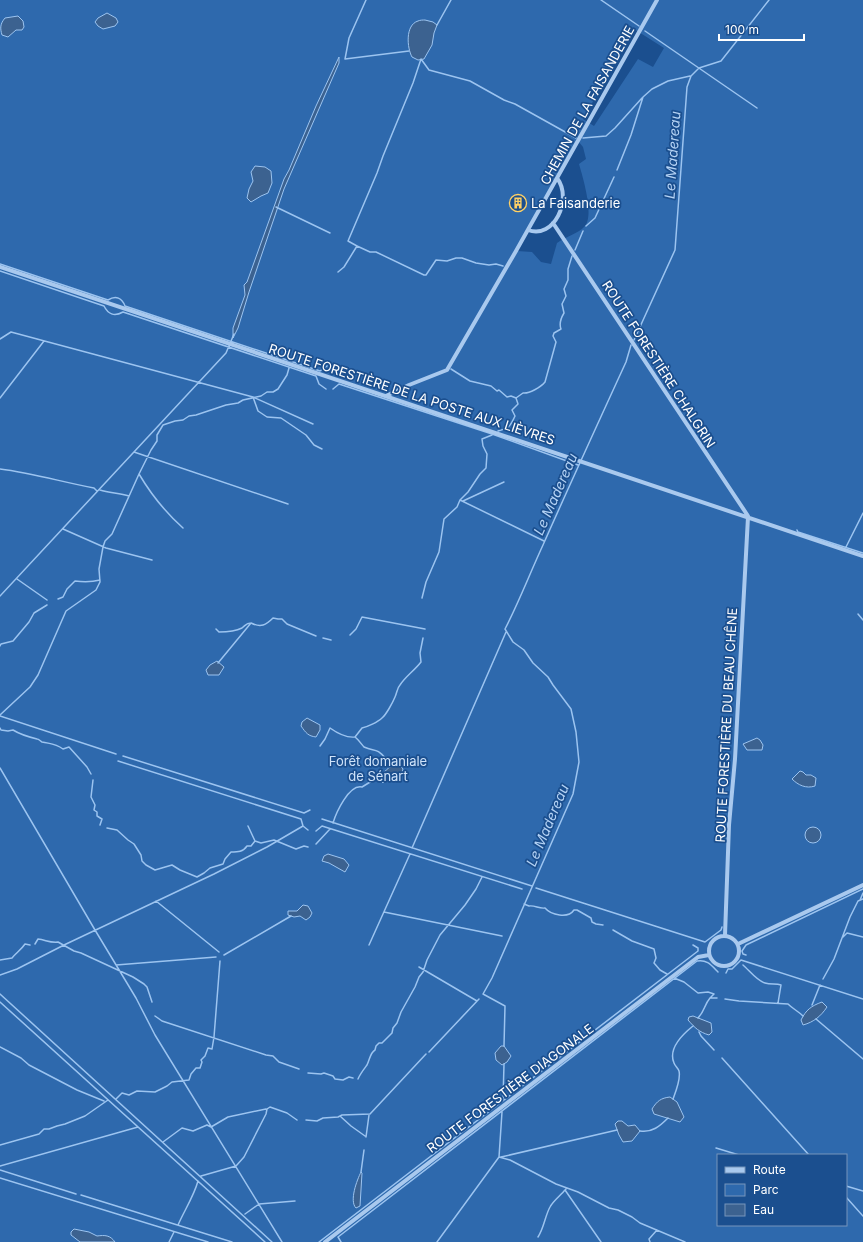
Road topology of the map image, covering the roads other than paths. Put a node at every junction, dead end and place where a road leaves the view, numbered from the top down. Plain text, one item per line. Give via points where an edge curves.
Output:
1 (657, 0) edge
2 (557, 178) junction
3 (553, 223) junction
4 (528, 230) junction
5 (0, 267) edge
6 (386, 396) junction
7 (748, 516) junction
8 (863, 556) edge
9 (863, 885) edge
10 (725, 935) junction
11 (738, 944) junction
12 (709, 955) junction
13 (325, 1242) edge

1 - 2 street, CHEMIN DE LA FAISANDERIE
2 - 3 street via 563,189 563,201 560,214
2 - 4 street, CHEMIN DE LA FAISANDERIE
3 - 4 street via 539,232
3 - 7 street, ROUTE FORESTIÈRE CHALGRIN
4 - 6 street, CHEMIN DE LA FAISANDERIE via 447,370
5 - 6 street, ROUTE FORESTIÈRE DE LA POSTE AUX LIÈVRES
6 - 7 street, ROUTE FORESTIÈRE DE LA POSTE AUX LIÈVRES
7 - 8 street, ROUTE FORESTIÈRE DE LA POSTE AUX LIÈVRES
7 - 10 street, ROUTE FORESTIÈRE DU BEAU CHÊNE via 729,825
9 - 11 street
10 - 11 street
10 - 12 street via 714,939 709,947
11 - 12 street via 738,958 728,966 716,964
12 - 13 street, ROUTE FORESTIÈRE DIAGONALE via 692,961

